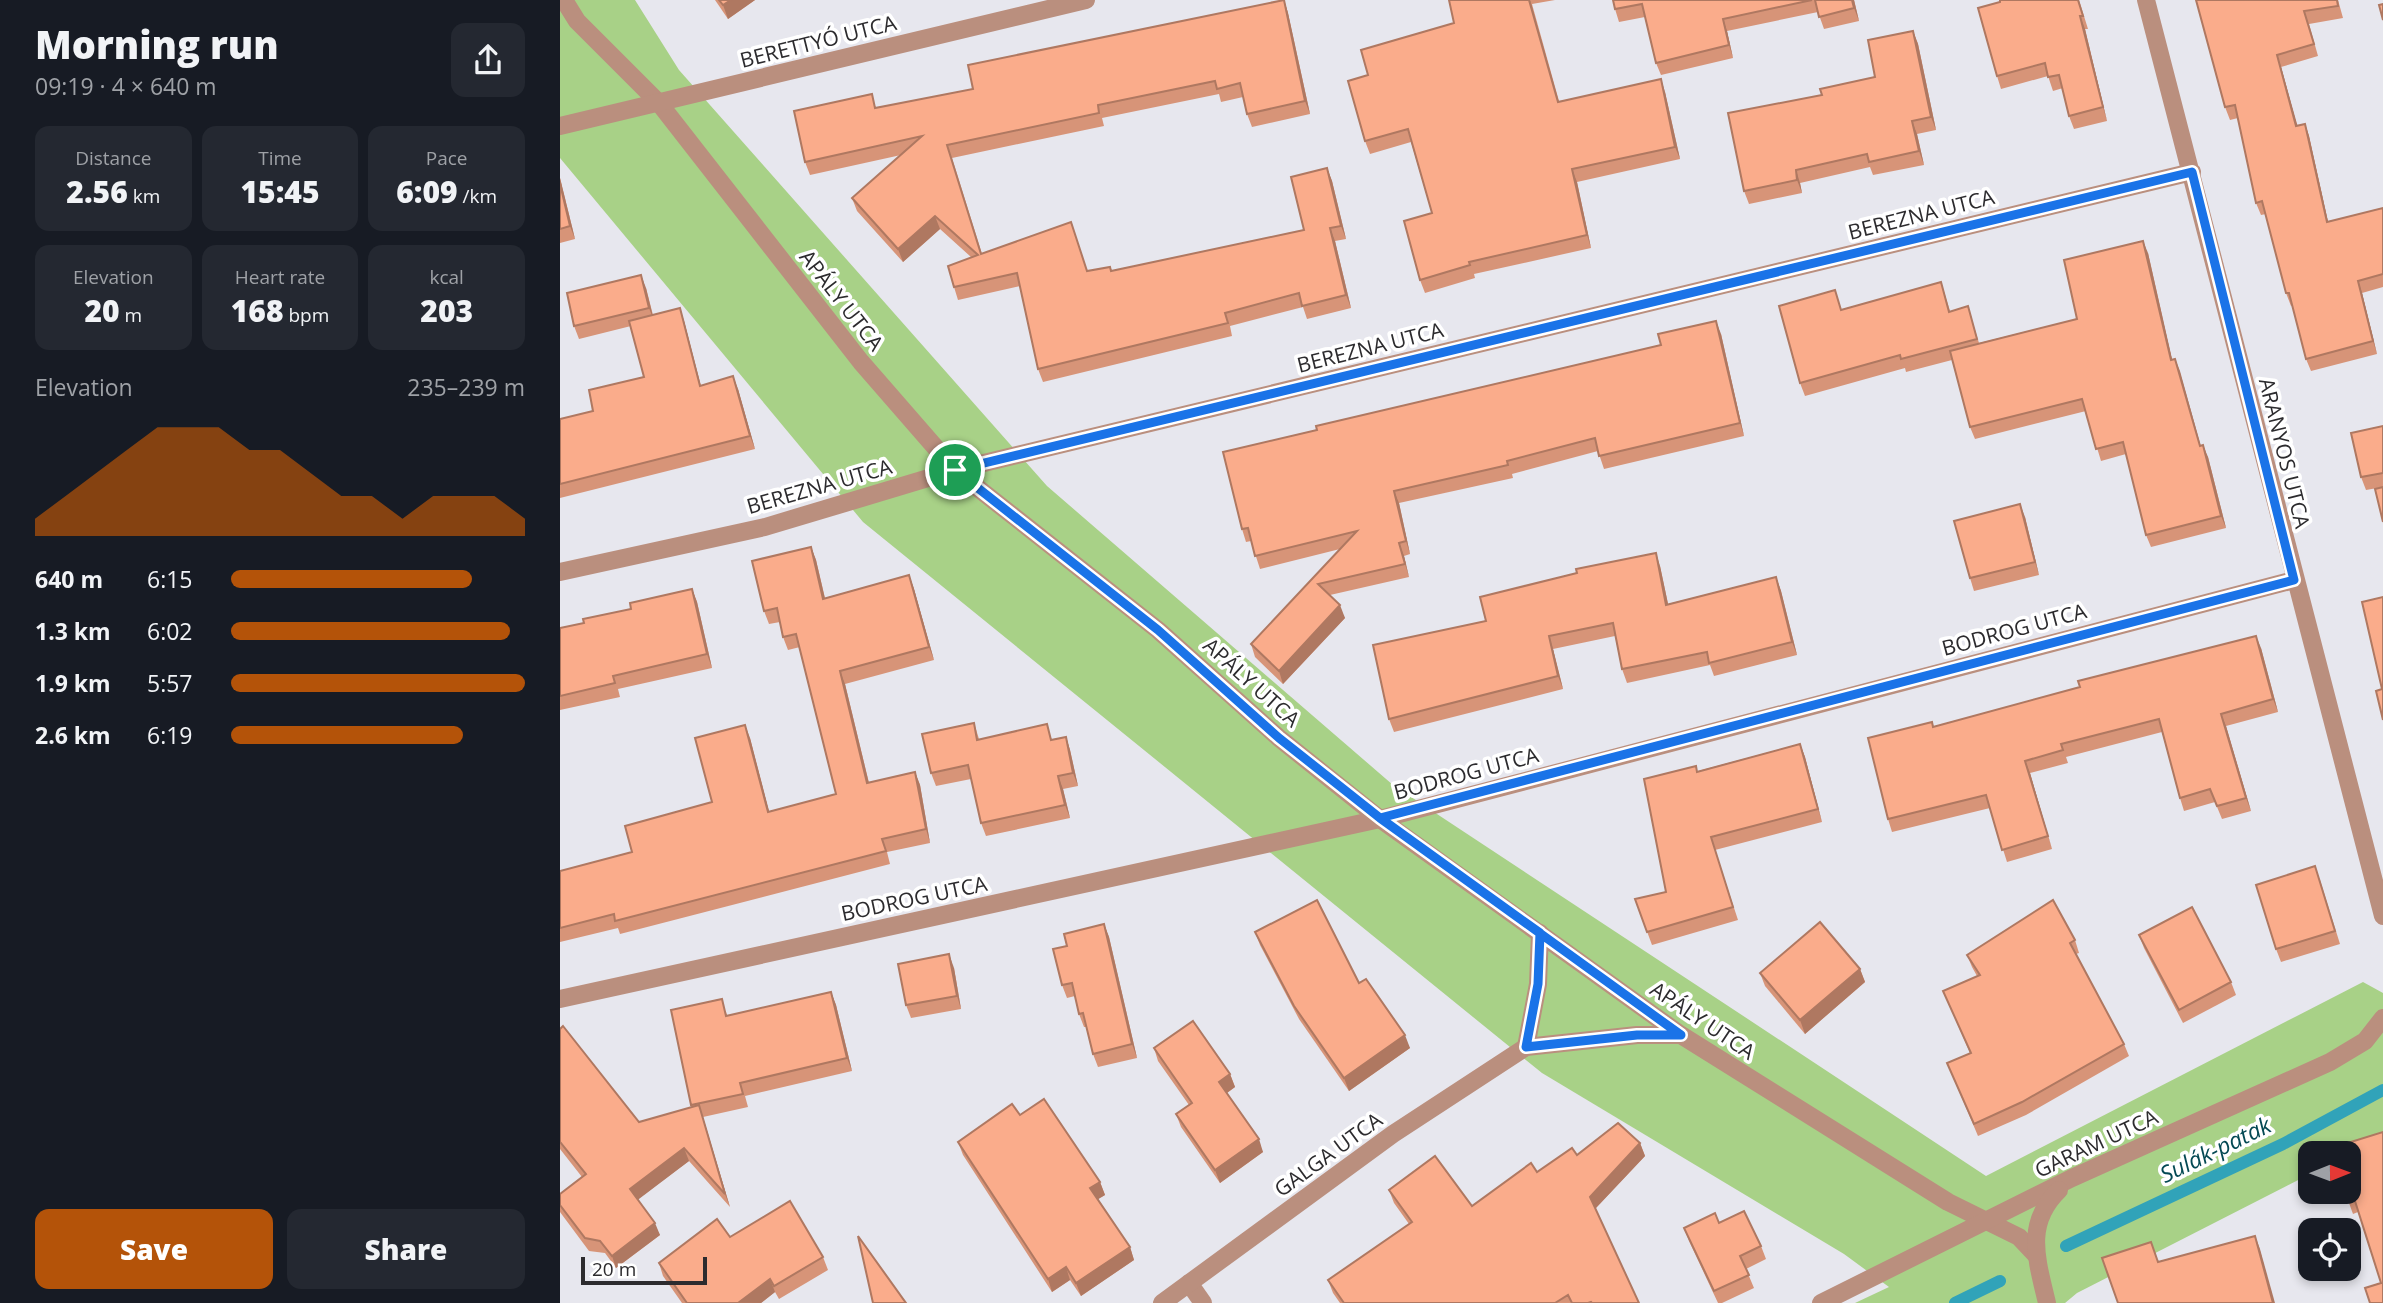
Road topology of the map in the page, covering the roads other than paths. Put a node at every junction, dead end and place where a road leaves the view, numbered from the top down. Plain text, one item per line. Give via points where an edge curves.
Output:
1 (564, 0) edge
2 (1086, 0) edge
3 (2146, 0) edge
4 (659, 103) junction
5 (560, 126) edge
6 (2192, 172) junction
7 (955, 470) junction
8 (560, 572) edge
9 (2294, 580) junction
10 (1380, 818) junction
11 (2383, 916) edge
12 (1540, 933) junction
13 (560, 999) edge
14 (2383, 1018) edge
15 (1681, 1035) junction
16 (1526, 1047) junction
17 (2072, 1178) junction
18 (1990, 1220) junction
19 (2036, 1255) junction
20 (1189, 1283) junction
21 (1162, 1303) edge
22 (1203, 1303) edge
23 (1821, 1303) edge
24 (2047, 1303) edge

1 - 4 street, APÁLY UTCA via 577,21
2 - 4 street, BERETTYÓ UTCA
3 - 6 street, ARANYOS UTCA
4 - 5 street, BERETTYÓ UTCA
4 - 7 street, APÁLY UTCA via 861,362
6 - 7 street, BEREZNA UTCA
6 - 9 street, ARANYOS UTCA
7 - 8 street, BEREZNA UTCA via 765,527
7 - 10 street, APÁLY UTCA via 1158,630 1279,738
9 - 10 street, BODROG UTCA
9 - 11 street, ARANYOS UTCA
10 - 12 street, APÁLY UTCA
10 - 13 street, BODROG UTCA
12 - 15 street, APÁLY UTCA
12 - 16 street via 1538,984
14 - 17 street, GARAM UTCA via 2365,1041 2330,1062
15 - 16 street, GALGA UTCA
15 - 18 street, APÁLY UTCA via 1936,1195
16 - 20 street, GALGA UTCA via 1393,1134
17 - 18 street, GARAM UTCA
17 - 19 street via 2045,1204 2036,1225
18 - 19 street, APÁLY UTCA
18 - 23 street, GARAM UTCA
19 - 24 street
20 - 21 street, GALGA UTCA
20 - 22 street

